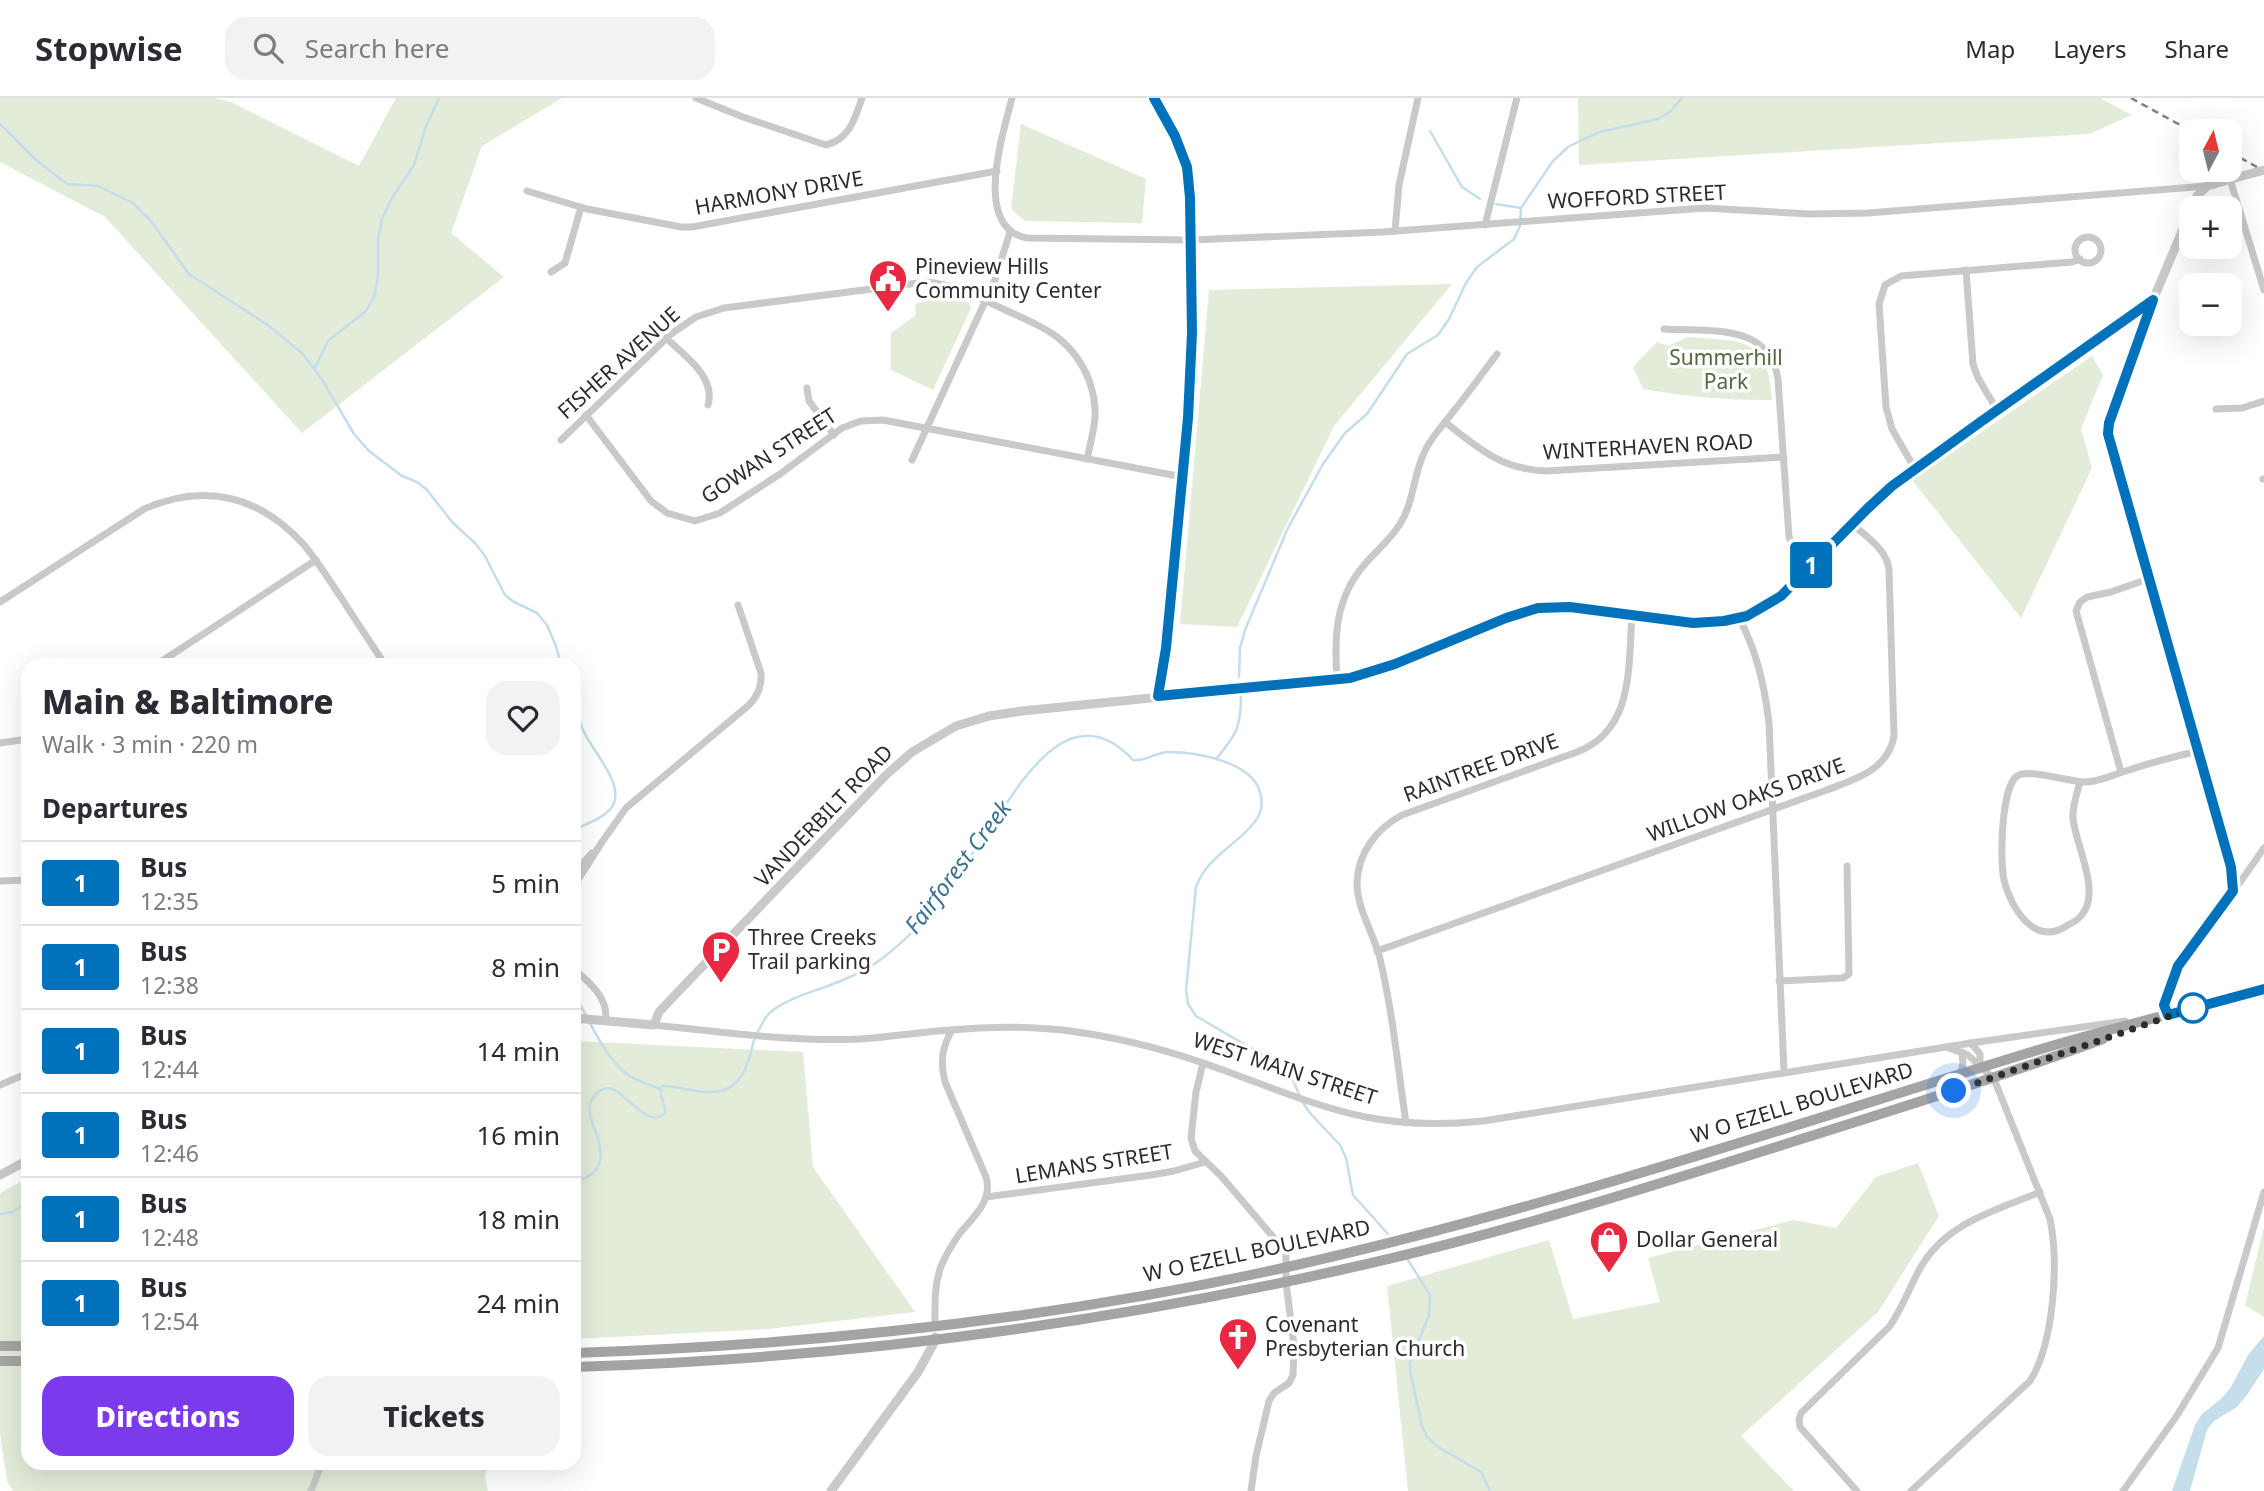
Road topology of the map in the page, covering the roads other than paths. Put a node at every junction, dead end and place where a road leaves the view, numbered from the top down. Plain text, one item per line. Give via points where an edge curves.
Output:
1 (696, 98) edge
2 (862, 98) edge
3 (1012, 98) edge
4 (1154, 98) edge
5 (1418, 98) edge
6 (1517, 98) edge
7 (2264, 170) edge
8 (997, 171) junction
9 (2242, 176) edge
10 (2220, 182) edge
11 (2231, 182) edge
12 (2207, 186) junction
13 (527, 191) dead end
14 (581, 207) junction
15 (1485, 225) junction
16 (1395, 231) junction
17 (1010, 232) junction
18 (1191, 240) junction
19 (2080, 259) dead end
20 (1966, 270) junction
21 (551, 272) dead end
22 (2264, 290) edge
23 (986, 300) junction
24 (2153, 300) junction
25 (1664, 329) dead end
26 (666, 338) junction
27 (1497, 354) dead end
28 (807, 388) dead end
29 (2264, 401) edge
30 (708, 405) dead end
31 (2216, 409) dead end
32 (1997, 410) junction
33 (586, 415) junction
34 (1445, 422) junction
35 (928, 429) junction
36 (834, 435) junction
37 (561, 440) dead end
38 (1783, 457) junction
39 (1087, 459) junction
40 (912, 460) dead end
41 (1915, 469) junction
42 (1182, 477) junction
43 (1852, 524) junction
44 (316, 561) junction
45 (1808, 568) junction
46 (2148, 579) junction
47 (0, 602) edge
48 (738, 605) dead end
49 (1632, 616) junction
50 (1739, 618) junction
51 (167, 658) edge
52 (380, 658) edge
53 (1337, 680) junction
54 (1158, 696) junction
55 (21, 740) edge
56 (0, 743) edge
57 (2198, 751) junction
58 (2121, 772) junction
59 (2080, 782) junction
60 (1773, 809) junction
61 (602, 842) junction
62 (2264, 848) edge
63 (581, 865) edge
64 (1847, 866) dead end
65 (581, 875) edge
66 (21, 880) edge
67 (0, 881) edge
68 (2233, 891) junction
69 (1377, 951) junction
70 (581, 976) edge
71 (1779, 981) junction
72 (2264, 989) edge
73 (2168, 1015) junction
74 (581, 1019) edge
75 (604, 1021) junction
76 (654, 1026) junction
77 (952, 1030) junction
78 (1971, 1043) junction
79 (1945, 1047) junction
80 (1962, 1052) junction
81 (1202, 1063) junction
82 (1980, 1068) junction
83 (1784, 1072) junction
84 (1960, 1074) junction
85 (21, 1076) edge
86 (1994, 1079) junction
87 (0, 1085) edge
88 (1891, 1095) junction
89 (1895, 1110) junction
90 (1406, 1123) junction
91 (1799, 1124) junction
92 (1803, 1139) junction
93 (1205, 1162) junction
94 (21, 1164) edge
95 (1658, 1169) junction
96 (0, 1175) edge
97 (1662, 1183) junction
98 (2040, 1192) junction
99 (2264, 1192) edge
100 (1561, 1197) junction
101 (986, 1198) junction
102 (1565, 1212) junction
103 (1286, 1268) junction
104 (1286, 1282) junction
105 (935, 1325) junction
106 (790, 1340) junction
107 (935, 1342) junction
108 (0, 1346) edge
109 (21, 1346) edge
110 (581, 1353) edge
111 (793, 1355) junction
112 (0, 1361) edge
113 (21, 1361) edge
114 (581, 1367) edge
115 (320, 1470) edge
116 (311, 1491) edge
117 (831, 1491) edge
118 (1251, 1491) edge
119 (1857, 1491) edge
120 (1911, 1491) edge
121 (2123, 1491) edge

1 - 2 street via 827,145 850,130
3 - 8 street
4 - 18 street via 1187,167
5 - 16 street via 1399,186
6 - 15 street
7 - 9 street, WOFFORD STREET, bridge
8 - 14 street, HARMONY DRIVE via 692,227
8 - 17 street via 997,211
10 - 12 street, WOFFORD STREET
11 - 22 street
12 - 15 street, WOFFORD STREET via 1868,213 1705,208
12 - 24 street via 2193,202
13 - 14 street, HARMONY DRIVE
14 - 21 street via 565,263
15 - 16 street, WOFFORD STREET
16 - 18 street, WOFFORD STREET
17 - 18 street, WOFFORD STREET via 1027,238
17 - 23 street
18 - 42 street via 1191,382
19 - 20 street
20 - 32 street via 1973,364
20 - 41 street via 1901,275 1885,285 1879,304 1886,407 1892,429
23 - 26 street, FISHER AVENUE via 953,286 913,282 724,308 696,317
23 - 35 street
23 - 39 street, FISHER AVENUE via 1048,330 1076,355 1095,404
24 - 32 street, VANDERBILT ROAD
24 - 46 street via 2108,430
25 - 38 street via 1733,333 1750,337 1764,348 1777,371
26 - 30 street via 705,378 710,390
26 - 33 street, FISHER AVENUE
27 - 34 street
28 - 36 street via 811,404
29 - 31 street
32 - 41 street, VANDERBILT ROAD
33 - 36 street, GOWAN STREET via 651,501 667,513 695,520 720,513
33 - 37 street, FISHER AVENUE
34 - 38 street, WINTERHAVEN ROAD via 1499,461 1530,470
34 - 53 street via 1425,450 1399,525 1356,574 1345,595 1335,630
35 - 36 street, GOWAN STREET via 871,420 851,424
35 - 39 street, GOWAN STREET
35 - 40 street
38 - 45 street via 1789,537
39 - 42 street, GOWAN STREET
41 - 43 street, VANDERBILT ROAD
42 - 54 street
43 - 45 street, VANDERBILT ROAD
43 - 60 street, WILLOW OAKS DRIVE via 1880,549 1888,564 1895,717 1892,744 1885,759 1864,774
44 - 47 street via 294,535 262,510 227,497 188,496 144,509
44 - 51 street
44 - 52 street
45 - 50 street, VANDERBILT ROAD via 1781,596
46 - 57 street
46 - 58 street via 2087,597 2076,611
48 - 61 street via 761,673 758,694 636,799
49 - 50 street, VANDERBILT ROAD via 1693,623
49 - 53 street, VANDERBILT ROAD via 1570,607 1524,611 1388,667
49 - 69 street, RAINTREE DRIVE via 1622,705 1602,738 1577,752 1402,815 1374,836 1362,858 1357,883
50 - 60 street via 1768,710
53 - 54 street, VANDERBILT ROAD
54 - 76 street, VANDERBILT ROAD via 989,716 956,726 926,743 886,775 708,960 659,1012
55 - 56 street
57 - 58 street
57 - 68 street via 2231,867
58 - 59 street
59 - 59 street via 2020,774 2007,796 2001,840 2005,884 2024,921 2046,932 2060,931 2081,916 2090,897 2073,817
60 - 69 street, WILLOW OAKS DRIVE
60 - 71 street
61 - 63 street
61 - 65 street
62 - 68 street
64 - 71 street via 1849,974
66 - 67 street
68 - 73 street via 2178,966 2164,1005
69 - 90 street, RAINTREE DRIVE
70 - 75 street via 602,1000
71 - 83 street
72 - 73 main road, WEST MAIN STREET
73 - 78 street, WEST MAIN STREET
73 - 82 main road, W O EZELL BOULEVARD
73 - 86 main road, W O EZELL BOULEVARD
74 - 75 street
75 - 76 street
76 - 77 street, WEST MAIN STREET via 820,1039
77 - 81 street, WEST MAIN STREET via 1073,1031 1116,1038
77 - 101 street via 943,1049 942,1071 986,1177
78 - 79 street, WEST MAIN STREET
78 - 82 street via 1980,1054
79 - 80 street, WEST MAIN STREET
79 - 83 street, WEST MAIN STREET
80 - 82 street, WEST MAIN STREET
80 - 84 street
81 - 90 street, WEST MAIN STREET via 1307,1101
81 - 93 street via 1191,1138
82 - 84 main road, W O EZELL BOULEVARD
82 - 86 street, WEST MAIN STREET
83 - 90 street, WEST MAIN STREET via 1482,1121
84 - 88 main road, W O EZELL BOULEVARD
85 - 87 street
86 - 89 main road, W O EZELL BOULEVARD
86 - 98 street
88 - 89 main road
88 - 91 main road, W O EZELL BOULEVARD
89 - 92 main road, W O EZELL BOULEVARD
91 - 92 main road
91 - 95 main road, W O EZELL BOULEVARD
92 - 97 main road, W O EZELL BOULEVARD
93 - 101 street, LEMANS STREET via 1151,1175
93 - 103 street via 1286,1252
94 - 96 street
95 - 97 main road
95 - 100 main road, W O EZELL BOULEVARD
97 - 102 main road, W O EZELL BOULEVARD
98 - 119 street via 1970,1221 1941,1240 1889,1327 1801,1413 1801,1427
98 - 120 street via 2050,1219 2053,1263 2050,1325 2037,1370 2021,1391
99 - 121 street via 2218,1348 2176,1418
100 - 102 main road
100 - 103 main road, W O EZELL BOULEVARD
101 - 105 street via 942,1265
102 - 104 main road, W O EZELL BOULEVARD
103 - 104 street
103 - 105 main road, W O EZELL BOULEVARD via 1054,1310
104 - 107 main road, W O EZELL BOULEVARD via 1157,1308
104 - 118 street via 1293,1375 1269,1401
105 - 106 main road, W O EZELL BOULEVARD
105 - 107 street
106 - 110 main road, W O EZELL BOULEVARD
106 - 111 main road
107 - 111 main road, W O EZELL BOULEVARD
107 - 117 street
108 - 109 main road
111 - 114 main road, W O EZELL BOULEVARD
112 - 113 main road
115 - 116 street

